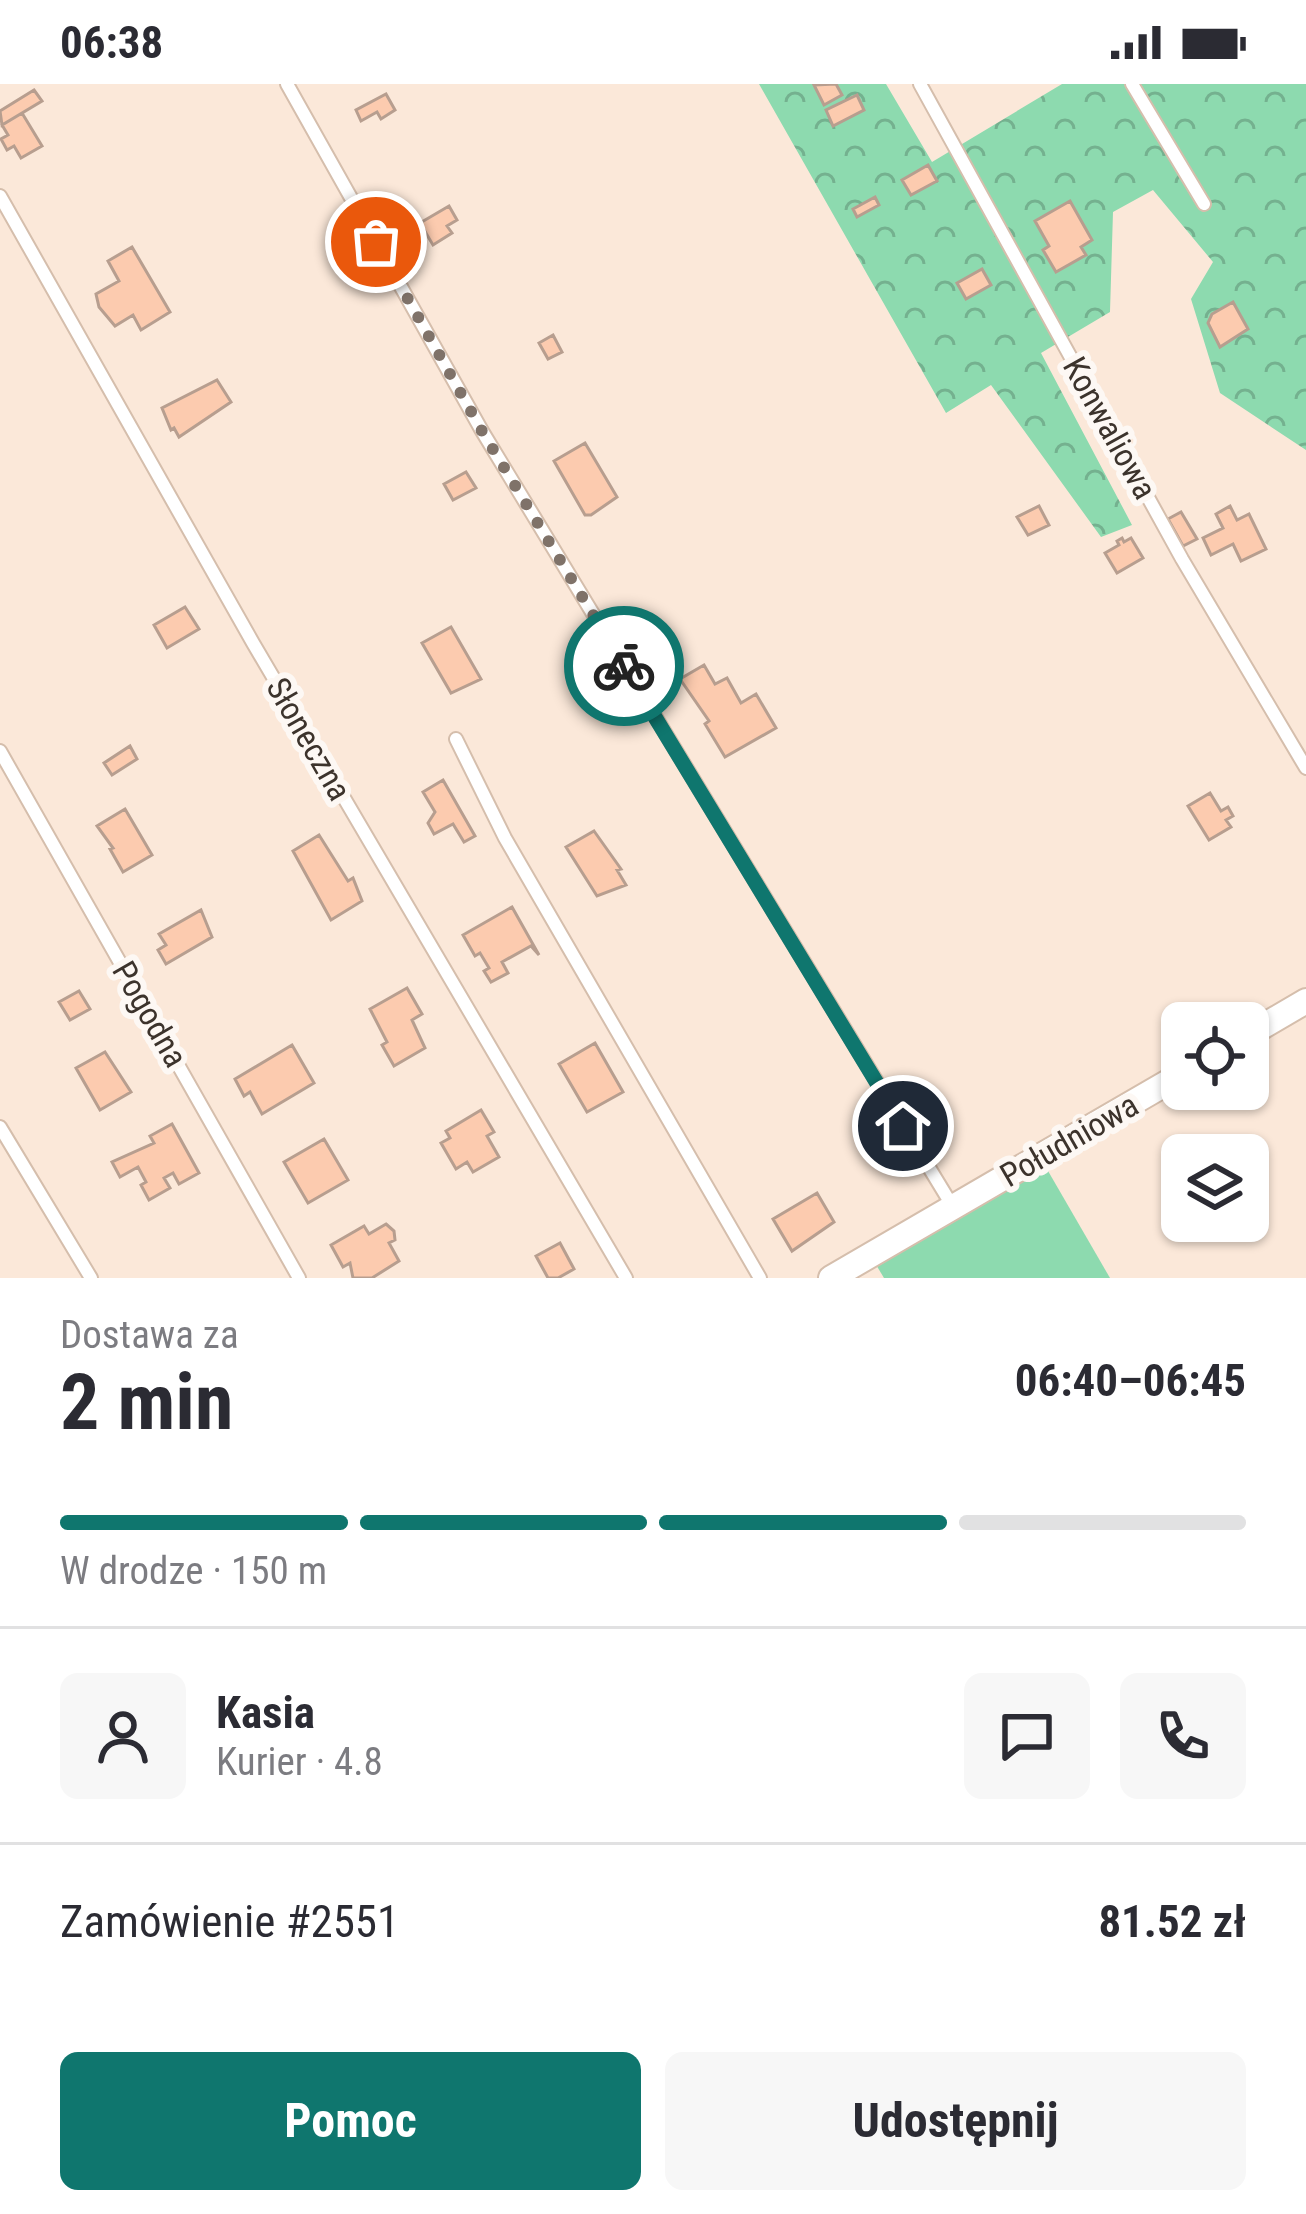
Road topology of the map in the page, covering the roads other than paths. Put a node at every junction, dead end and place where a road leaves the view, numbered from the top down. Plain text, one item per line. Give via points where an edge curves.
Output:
1 (287, 84) edge
2 (920, 84) edge
3 (1132, 84) edge
4 (0, 196) edge
5 (1204, 204) dead end
6 (456, 739) dead end
7 (0, 751) edge
8 (1306, 767) edge
9 (1306, 1001) edge
10 (1269, 1023) edge
11 (1161, 1086) edge
12 (0, 1127) edge
13 (953, 1208) junction
14 (91, 1278) edge
15 (299, 1278) edge
16 (626, 1278) edge
17 (760, 1278) edge
18 (831, 1278) edge

1 - 13 lane via 482,431
2 - 8 lane, Konwaliowa
3 - 5 lane
4 - 16 lane, Słoneczna
6 - 17 lane
7 - 15 lane, Pogodna
9 - 10 street
11 - 13 street, Południowa
12 - 14 lane
13 - 18 street, Południowa

